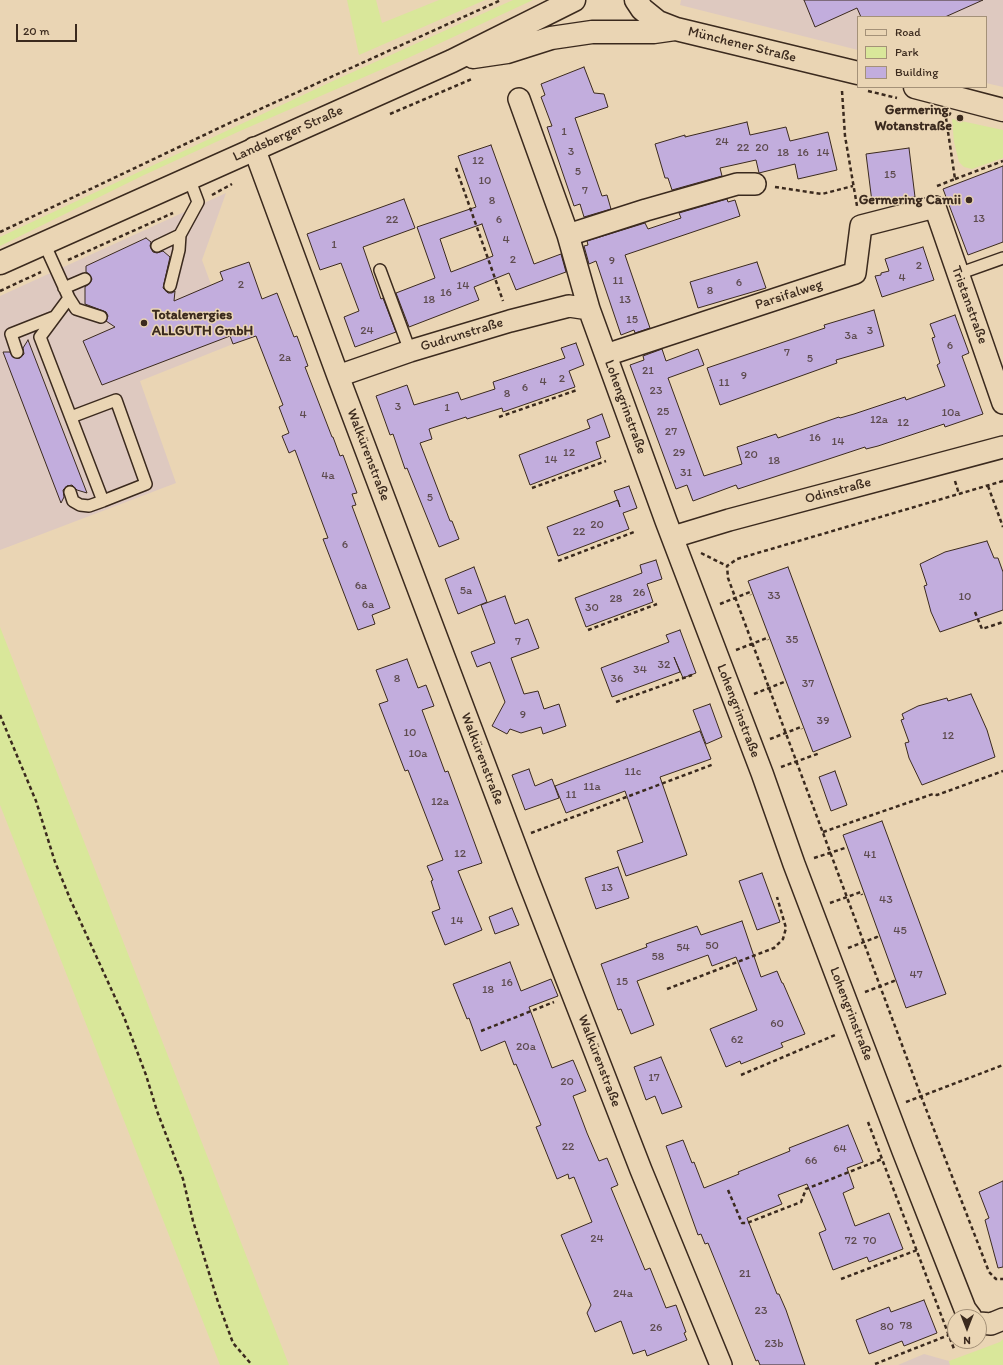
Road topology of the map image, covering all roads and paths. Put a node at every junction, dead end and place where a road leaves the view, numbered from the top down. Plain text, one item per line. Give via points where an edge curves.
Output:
1 (501, 0) edge
2 (574, 0) edge
3 (636, 0) edge
4 (676, 29) junction
5 (452, 61) junction
6 (849, 70) edge
7 (478, 76) dead end
8 (919, 88) edge
9 (947, 95) junction
10 (519, 99) dead end
11 (1003, 110) edge
12 (384, 116) dead end
13 (254, 148) junction
14 (1003, 161) edge
15 (456, 168) dead end
16 (262, 169) junction
17 (189, 178) junction
18 (954, 179) junction
19 (755, 184) joint
20 (198, 202) junction
21 (935, 207) junction
22 (0, 232) edge
23 (180, 235) junction
24 (568, 235) junction
25 (44, 243) junction
26 (157, 246) dead end
27 (1003, 258) edge
28 (0, 263) edge
29 (54, 266) junction
30 (380, 270) dead end
31 (958, 274) junction
32 (85, 279) dead end
33 (170, 286) dead end
34 (0, 291) edge
35 (67, 293) junction
36 (589, 309) junction
37 (101, 317) dead end
38 (54, 318) junction
39 (510, 321) junction
40 (410, 351) junction
41 (17, 352) dead end
42 (606, 355) junction
43 (338, 376) junction
44 (577, 390) dead end
45 (1003, 403) edge
46 (71, 417) junction
47 (499, 417) dead end
48 (1003, 447) edge
49 (606, 461) dead end
50 (1003, 481) edge
51 (988, 486) junction
52 (532, 488) dead end
53 (70, 492) dead end
54 (103, 502) junction
55 (1003, 527) edge
56 (634, 532) dead end
57 (673, 537) junction
58 (697, 548) dead end
59 (558, 561) dead end
60 (727, 566) junction
61 (751, 595) dead end
62 (736, 598) junction
63 (657, 604) dead end
64 (700, 611) junction
65 (975, 612) dead end
66 (1003, 622) edge
67 (588, 630) dead end
68 (768, 640) dead end
69 (752, 643) junction
70 (717, 657) junction
71 (692, 675) dead end
72 (785, 684) dead end
73 (769, 688) junction
74 (735, 701) junction
75 (616, 702) dead end
76 (0, 715) edge
77 (802, 729) dead end
78 (786, 733) junction
79 (752, 746) junction
80 (820, 753) dead end
81 (797, 761) junction
82 (714, 764) dead end
83 (1003, 771) edge
84 (762, 773) junction
85 (823, 832) junction
86 (513, 840) junction
87 (846, 850) dead end
88 (831, 852) junction
89 (794, 864) junction
90 (862, 895) dead end
91 (777, 897) dead end
92 (847, 897) junction
93 (812, 909) junction
94 (878, 939) dead end
95 (864, 942) junction
96 (829, 955) junction
97 (895, 984) dead end
98 (880, 986) junction
99 (667, 989) dead end
100 (572, 994) junction
101 (846, 1000) junction
102 (481, 1031) dead end
103 (835, 1035) dead end
104 (1003, 1065) edge
105 (741, 1075) dead end
106 (921, 1096) junction
107 (888, 1109) junction
108 (903, 1151) junction
109 (728, 1190) dead end
110 (917, 1250) dead end
111 (841, 1279) dead end
112 (1003, 1279) edge
113 (965, 1309) edge
114 (1003, 1319) edge
115 (987, 1324) edge
116 (947, 1336) edge
117 (875, 1364) dead end
118 (252, 1365) edge
119 (721, 1365) edge

1 - 22 path via 236,120
2 - 5 main road, Landsberger Straße
3 - 4 main road, Münchener Straße via 647,14 658,22
4 - 5 main road via 654,32 586,32 551,38 507,52
4 - 6 main road, Münchener Straße
5 - 13 main road, Landsberger Straße
6 - 19 path via 845,136 853,186 822,194
7 - 12 path
8 - 9 main road
9 - 11 main road
9 - 18 path via 945,108
10 - 24 street, Lohengrinstraße
13 - 16 street, Walkürenstraße
13 - 17 main road, Landsberger Straße
14 - 18 path
15 - 39 path
16 - 20 path
16 - 43 street, Walkürenstraße
17 - 20 lane
17 - 25 main road, Landsberger Straße
18 - 21 path via 936,186
19 - 24 street via 737,184
20 - 23 lane
20 - 29 path
21 - 31 street, Tristanstraße
21 - 42 street, Parsifalweg via 861,226 855,273
23 - 26 lane
23 - 33 lane
24 - 36 street, Lohengrinstraße
25 - 28 main road, Landsberger Straße
25 - 29 lane
27 - 31 lane
29 - 34 path
29 - 35 lane
30 - 40 lane
31 - 45 street, Tristanstraße
32 - 35 lane
35 - 37 lane via 76,309
35 - 38 lane
36 - 39 street, Gudrunstraße via 569,306
36 - 42 street, Lohengrinstraße
38 - 41 lane via 11,334
38 - 46 lane via 40,337
39 - 40 street, Gudrunstraße
40 - 43 street, Gudrunstraße
42 - 57 street, Lohengrinstraße
43 - 86 street, Walkürenstraße
44 - 47 path
46 - 54 lane
46 - 54 lane via 116,400 146,484
48 - 57 street, Odinstraße
49 - 52 path
50 - 51 path
51 - 55 path
51 - 60 path via 737,559
53 - 54 lane via 73,501 80,505 89,506
56 - 59 path
57 - 64 street, Lohengrinstraße
58 - 60 path via 701,554
60 - 62 path via 728,578
61 - 62 path via 750,592
62 - 64 path
62 - 69 path
63 - 67 path
64 - 70 street, Lohengrinstraße
65 - 66 path via 982,629
68 - 69 path via 767,638
69 - 70 path
69 - 73 path
70 - 74 street, Lohengrinstraße
71 - 75 path
72 - 73 path via 784,682
73 - 74 path
73 - 78 path
74 - 79 street, Lohengrinstraße
76 - 118 path via 36,801 55,862 124,1017 146,1075 157,1112 184,1179 193,1221 233,1343
77 - 78 path via 801,727
78 - 79 path
78 - 81 path
79 - 84 street, Lohengrinstraße
80 - 81 path
81 - 84 path
81 - 85 path
82 - 86 path
83 - 85 path via 937,796 933,794
84 - 89 street, Lohengrinstraße
85 - 88 path
86 - 100 street, Walkürenstraße
87 - 88 path via 845,848
88 - 89 path
88 - 92 path
89 - 93 street, Lohengrinstraße
90 - 92 path via 860,892
91 - 99 path via 786,928 783,939 774,948
92 - 93 path
92 - 95 path
93 - 96 street, Lohengrinstraße
94 - 95 path via 877,937
95 - 96 path
95 - 98 path
96 - 101 street, Lohengrinstraße
97 - 98 path via 894,981
98 - 101 path
98 - 106 path
100 - 102 path
100 - 119 street, Walkürenstraße
101 - 107 street, Lohengrinstraße
103 - 105 path
104 - 106 path
106 - 107 path
106 - 112 path via 989,1272 996,1279
107 - 108 street, Lohengrinstraße
108 - 109 path via 806,1189 801,1202 747,1223 742,1223
108 - 113 street, Lohengrinstraße
110 - 111 path
114 - 115 street
116 - 117 path

